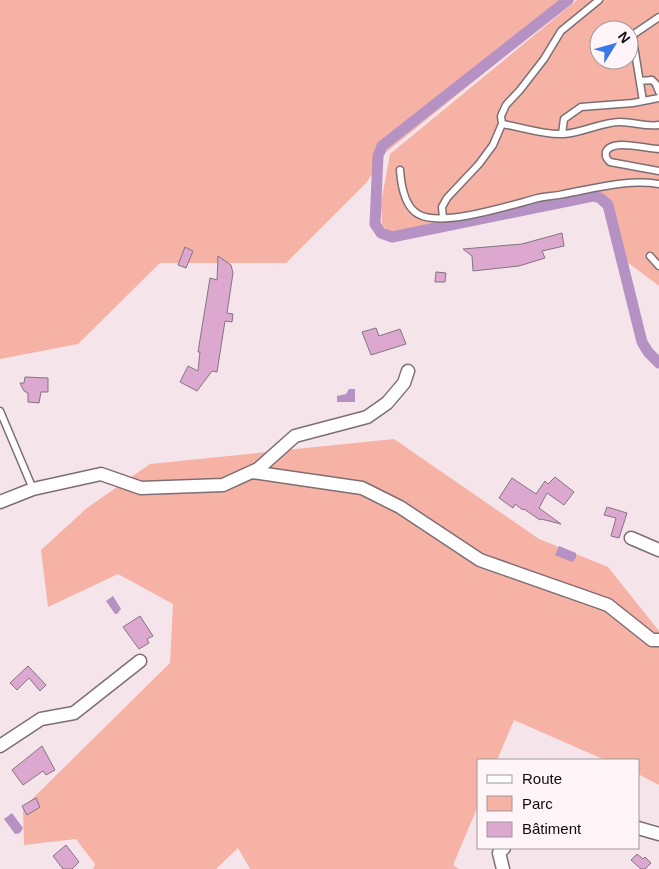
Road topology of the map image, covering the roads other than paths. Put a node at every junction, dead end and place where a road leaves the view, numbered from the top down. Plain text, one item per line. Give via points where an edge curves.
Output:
1 (599, 0) edge
2 (659, 17) edge
3 (640, 81) junction
4 (659, 92) edge
5 (659, 98) edge
6 (643, 101) junction
7 (502, 124) junction
8 (659, 125) edge
9 (562, 134) junction
10 (659, 149) edge
11 (400, 170) dead end
12 (659, 171) edge
13 (659, 184) edge
14 (443, 218) junction
15 (650, 256) dead end
16 (659, 266) edge
17 (408, 371) dead end
18 (0, 411) edge
19 (252, 472) junction
20 (33, 489) junction
21 (0, 502) edge
22 (631, 538) dead end
23 (659, 550) edge
24 (659, 640) edge
25 (140, 661) dead end
26 (0, 746) edge
27 (639, 828) edge
28 (659, 834) edge
29 (503, 849) edge
30 (503, 869) edge

1 - 7 lane via 561,31 544,59 506,105
2 - 3 lane via 634,34
3 - 4 lane via 652,80
3 - 6 lane
5 - 6 lane
6 - 9 lane via 581,107 564,119
7 - 9 lane
7 - 14 lane via 483,159 447,198 442,207
8 - 9 lane via 648,127 620,122
10 - 12 lane via 617,144 605,154 610,162
11 - 14 lane via 402,188 417,214
13 - 14 lane via 610,184
15 - 16 lane
17 - 19 street via 404,383 387,404 367,417 295,436
18 - 20 lane
19 - 20 street via 223,485 141,488 101,474
19 - 24 street via 362,488 400,507 480,560 608,605 652,640
20 - 21 street
22 - 23 street
25 - 26 street via 74,713 41,719
27 - 28 street
29 - 30 street via 499,853

